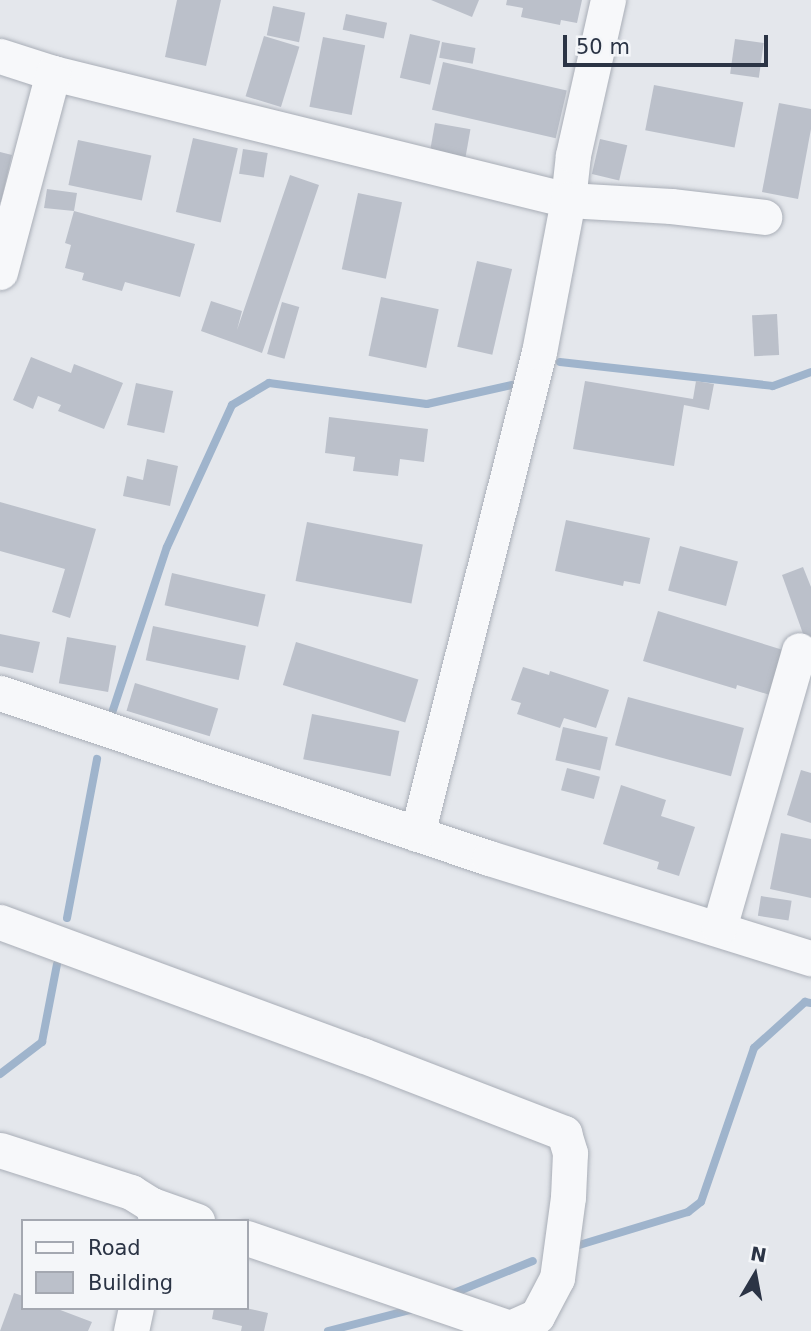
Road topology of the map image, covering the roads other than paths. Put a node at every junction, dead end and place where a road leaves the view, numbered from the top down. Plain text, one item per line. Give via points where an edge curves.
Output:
1 (608, 0) edge
2 (0, 56) edge
3 (53, 73) junction
4 (568, 200) junction
5 (764, 217) dead end
6 (0, 272) edge
7 (799, 650) dead end
8 (0, 693) edge
9 (417, 834) junction
10 (0, 922) edge
11 (719, 928) junction
12 (811, 958) edge
13 (0, 1150) edge
14 (155, 1213) edge
15 (186, 1219) edge
16 (248, 1238) edge
17 (136, 1310) edge
18 (131, 1331) edge

1 - 4 street via 573,155
2 - 3 street
3 - 4 street
3 - 6 street
4 - 5 street
4 - 9 street via 539,352
7 - 11 street
8 - 9 street
9 - 11 street
10 - 16 street via 564,1133 570,1153 557,1278 537,1317 510,1328
11 - 12 street
13 - 14 street via 131,1192
14 - 15 street
17 - 18 street

